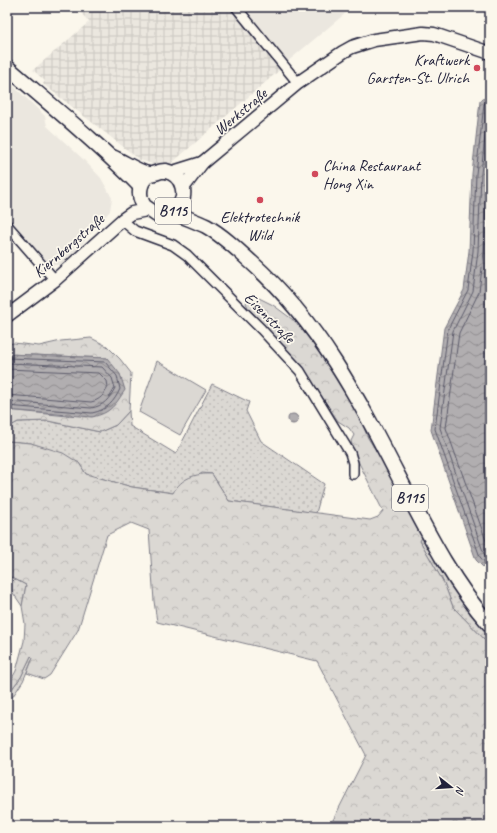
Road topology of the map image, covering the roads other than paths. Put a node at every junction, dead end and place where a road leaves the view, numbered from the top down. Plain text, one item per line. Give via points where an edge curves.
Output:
1 (236, 7) edge
2 (490, 53) edge
3 (7, 67) edge
4 (298, 83) junction
5 (112, 157) junction
6 (202, 163) junction
7 (170, 172) junction
8 (150, 174) junction
9 (140, 192) junction
10 (183, 194) junction
11 (147, 210) junction
12 (173, 212) junction
13 (127, 216) junction
14 (7, 224) edge
15 (207, 227) junction
16 (55, 280) junction
17 (7, 316) edge
18 (353, 474) dead end
19 (490, 625) edge

1 - 4 street
2 - 4 street, Werkstraße via 427,33 374,40 343,52
3 - 5 main road, B115
4 - 6 street, Werkstraße
5 - 8 main road, B115
5 - 9 main road, B115
6 - 7 street, Werkstraße
6 - 10 street, Werkstraße
7 - 8 main road via 159,171
7 - 10 main road, B115 via 178,179
8 - 9 main road, B115
9 - 11 main road, B115
9 - 13 street, Kiernbergstraße
10 - 12 main road, B115
10 - 15 main road, B115
11 - 12 main road, B115 via 157,214
11 - 13 street
12 - 15 main road, B115
13 - 16 street, Kiernbergstraße
13 - 18 street, Eisenstraße via 135,231 173,244 187,255 286,355 310,384 345,444 352,459
14 - 16 street
15 - 19 main road, B115 via 262,272 317,334 352,388 439,555
16 - 17 street, Kiernbergstraße

